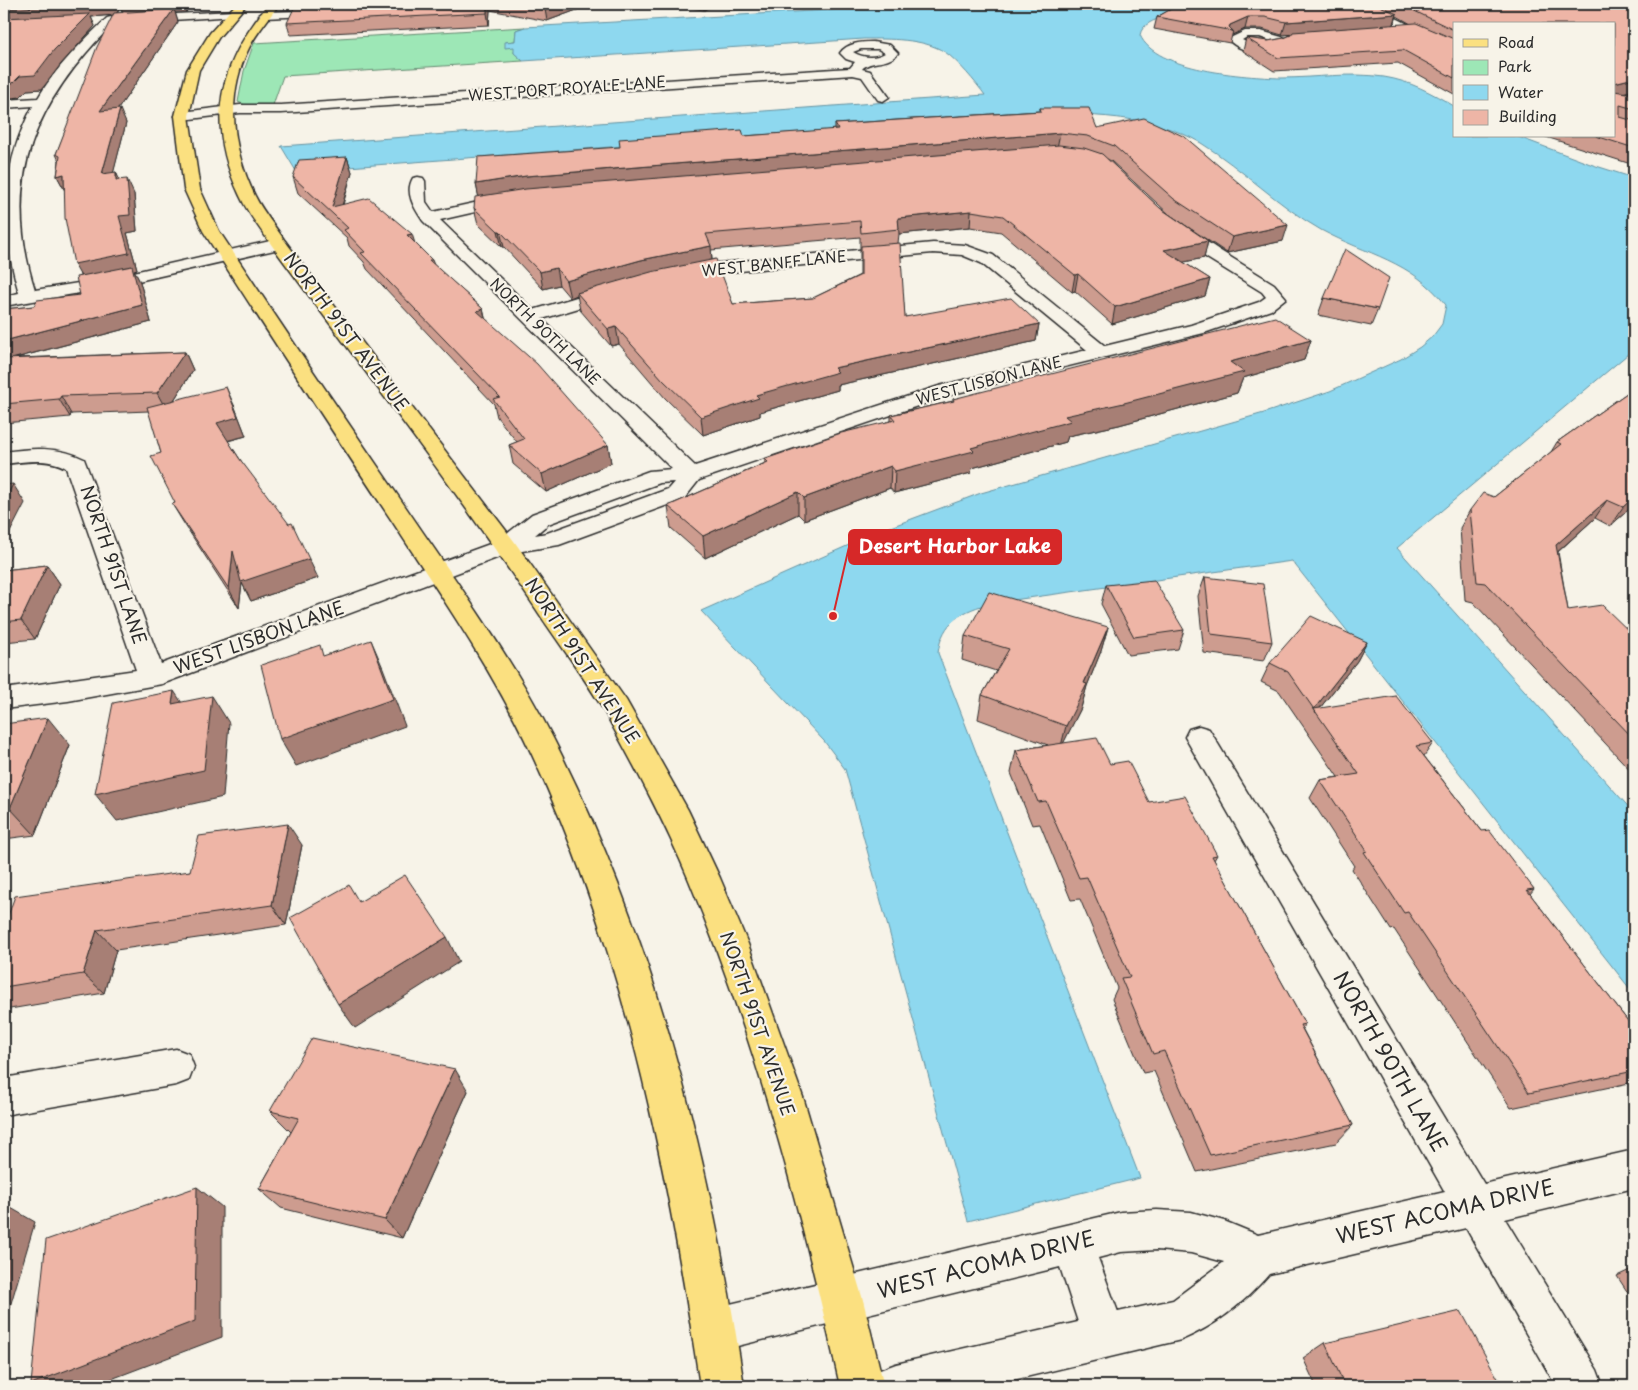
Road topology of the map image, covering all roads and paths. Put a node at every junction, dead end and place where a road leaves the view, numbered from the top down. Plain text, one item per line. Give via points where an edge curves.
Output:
1 (242, 4) edge
2 (274, 4) edge
3 (1360, 4) edge
4 (343, 12) edge
5 (232, 14) junction
6 (264, 14) junction
7 (121, 20) junction
8 (91, 21) edge
9 (1414, 31) junction
10 (1395, 32) edge
11 (1453, 50) edge
12 (864, 60) dead end
13 (853, 70) junction
14 (883, 97) dead end
15 (41, 102) junction
16 (4, 104) edge
17 (226, 116) junction
18 (182, 122) junction
19 (418, 180) dead end
20 (8, 189) edge
21 (529, 198) edge
22 (429, 218) junction
23 (1163, 219) edge
24 (279, 244) junction
25 (227, 256) junction
26 (667, 278) edge
27 (632, 287) edge
28 (29, 297) junction
29 (4, 301) edge
30 (529, 317) junction
31 (1101, 352) junction
32 (4, 458) edge
33 (691, 475) junction
34 (506, 546) junction
35 (437, 572) junction
36 (152, 677) junction
37 (4, 698) edge
38 (1199, 737) dead end
39 (176, 1067) dead end
40 (4, 1096) edge
41 (1634, 1169) edge
42 (1474, 1205) junction
43 (1073, 1244) junction
44 (1257, 1256) junction
45 (842, 1300) junction
46 (713, 1330) junction
47 (1105, 1338) junction
48 (722, 1386) edge
49 (862, 1386) edge
50 (896, 1386) edge
51 (1580, 1386) edge

1 - 5 main road
2 - 6 main road, NORTH 91ST AVENUE
3 - 9 street
4 - 6 street
5 - 7 street
5 - 18 main road via 214,35 193,70
6 - 17 main road, NORTH 91ST AVENUE via 236,60 227,90
7 - 8 street
7 - 15 street via 83,45
9 - 10 street
9 - 11 street
12 - 13 street
13 - 14 street via 866,74
13 - 17 street, WEST PORT ROYALE LANE via 281,109 250,119
15 - 16 street
15 - 20 street via 20,148
17 - 18 street, WEST PORT ROYALE LANE
17 - 24 main road, NORTH 91ST AVENUE via 230,152 242,183
18 - 25 main road via 192,189 211,231
19 - 22 street, NORTH 90TH LANE via 418,202
20 - 28 street via 14,242
21 - 22 street
22 - 30 street, NORTH 90TH LANE
23 - 31 street, WEST LISBON LANE via 1268,288 1276,298 1265,306 1197,329
24 - 25 street
24 - 34 main road, NORTH 91ST AVENUE
25 - 28 street
25 - 35 main road
26 - 31 street, WEST BANFF LANE via 720,268 783,270 933,248 964,250 987,259
27 - 30 street
28 - 29 street
30 - 33 street, NORTH 90TH LANE
31 - 33 street, WEST LISBON LANE via 946,390
32 - 36 street, NORTH 91ST LANE via 53,455 76,464
33 - 34 street, WEST LISBON LANE via 676,494 667,498 551,540
34 - 35 street, WEST LISBON LANE
34 - 45 main road, NORTH 91ST AVENUE via 616,707 677,819 704,878 731,944 785,1100
35 - 36 street, WEST LISBON LANE
35 - 46 main road via 538,738 588,846 611,908 656,1057
36 - 37 street, WEST LISBON LANE
38 - 42 street, NORTH 90TH LANE
39 - 40 street
41 - 42 street, WEST ACOMA DRIVE
42 - 44 street, WEST ACOMA DRIVE
42 - 51 street, NORTH 90TH LANE
43 - 44 street, WEST ACOMA DRIVE via 1121,1232 1177,1230 1233,1243
43 - 45 street, WEST ACOMA DRIVE
43 - 47 street
44 - 47 street via 1237,1279 1181,1319
45 - 46 street, WEST ACOMA DRIVE
45 - 49 main road, NORTH 91ST AVENUE
46 - 48 main road
47 - 50 street

